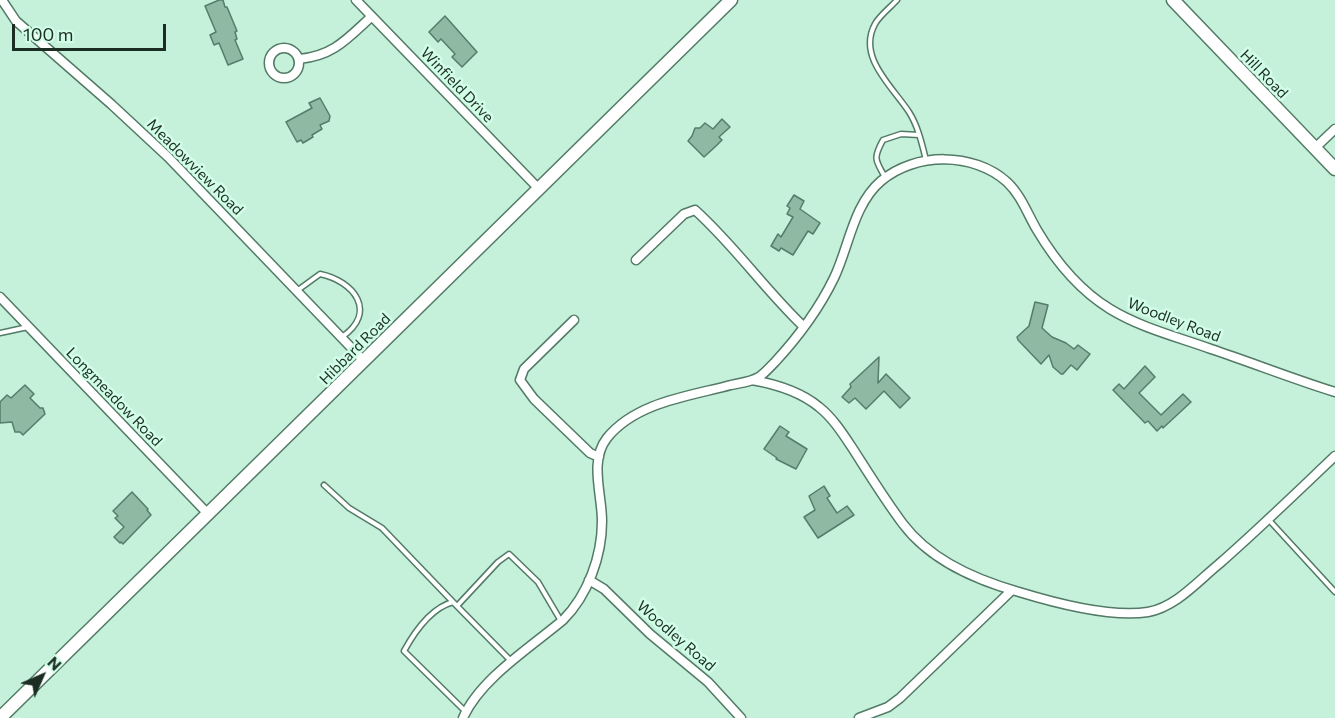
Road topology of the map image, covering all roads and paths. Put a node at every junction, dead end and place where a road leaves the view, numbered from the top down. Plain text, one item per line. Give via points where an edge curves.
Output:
1 (2, 0) edge
2 (356, 0) edge
3 (731, 0) edge
4 (897, 0) edge
5 (1173, 0) edge
6 (371, 17) junction
7 (299, 59) dead end
8 (1335, 129) edge
9 (919, 135) junction
10 (1315, 148) junction
11 (926, 161) junction
12 (1335, 169) edge
13 (885, 178) junction
14 (539, 189) junction
15 (636, 260) dead end
16 (297, 291) junction
17 (0, 297) edge
18 (574, 320) dead end
19 (28, 327) junction
20 (804, 327) junction
21 (0, 333) edge
22 (342, 338) junction
23 (364, 361) junction
24 (752, 380) junction
25 (1335, 392) edge
26 (1335, 456) edge
27 (599, 457) junction
28 (324, 485) dead end
29 (208, 514) junction
30 (1268, 519) junction
31 (589, 580) junction
32 (1012, 590) junction
33 (1335, 592) edge
34 (453, 602) junction
35 (458, 606) junction
36 (561, 622) junction
37 (512, 662) junction
38 (464, 715) edge
39 (0, 718) edge
40 (741, 718) edge
41 (859, 718) edge

1 - 16 street, Meadowview Road via 16,21 134,125
2 - 6 street, Winfield Drive
3 - 14 street, Hibbard Road
4 - 9 lane via 876,23 870,54 911,115
5 - 10 street, Hill Road
6 - 7 street via 329,53
6 - 14 street, Winfield Drive
8 - 10 street
9 - 11 lane
9 - 13 lane via 900,134 883,140 875,154
10 - 12 street, Hill Road
11 - 13 street, Woodley Road
11 - 25 street, Woodley Road via 961,161 990,170 1007,182 1071,278 1113,311
13 - 20 street, Woodley Road via 865,200 835,276
14 - 23 street, Hibbard Road
15 - 20 street via 684,214 695,210
16 - 22 street, Meadowview Road
16 - 22 lane via 320,273 349,286 358,302 360,318
17 - 19 street, Longmeadow Road
18 - 27 street via 525,369 520,380 534,399 590,453
19 - 21 lane
19 - 29 street, Longmeadow Road
20 - 24 street, Woodley Road via 775,362
22 - 23 street, Meadowview Road
23 - 29 street, Hibbard Road
24 - 27 street, Woodley Road via 653,406 615,430
24 - 32 street, Woodley Road via 789,390 818,406 835,424 911,534 962,571
26 - 30 street, Woodley Road
27 - 31 street, Woodley Road via 602,523
28 - 34 lane via 349,508 382,528
29 - 39 street, Hibbard Road
30 - 32 street, Woodley Road via 1184,594 1150,611 1066,605
30 - 33 lane
31 - 36 street, Woodley Road via 573,610
31 - 40 street, Woodley Road via 712,686
32 - 41 street via 900,698
34 - 35 lane
34 - 38 lane via 415,630 404,651
35 - 36 lane via 509,554 537,582
35 - 37 lane
36 - 37 street, Woodley Road
37 - 38 street, Woodley Road via 486,684

